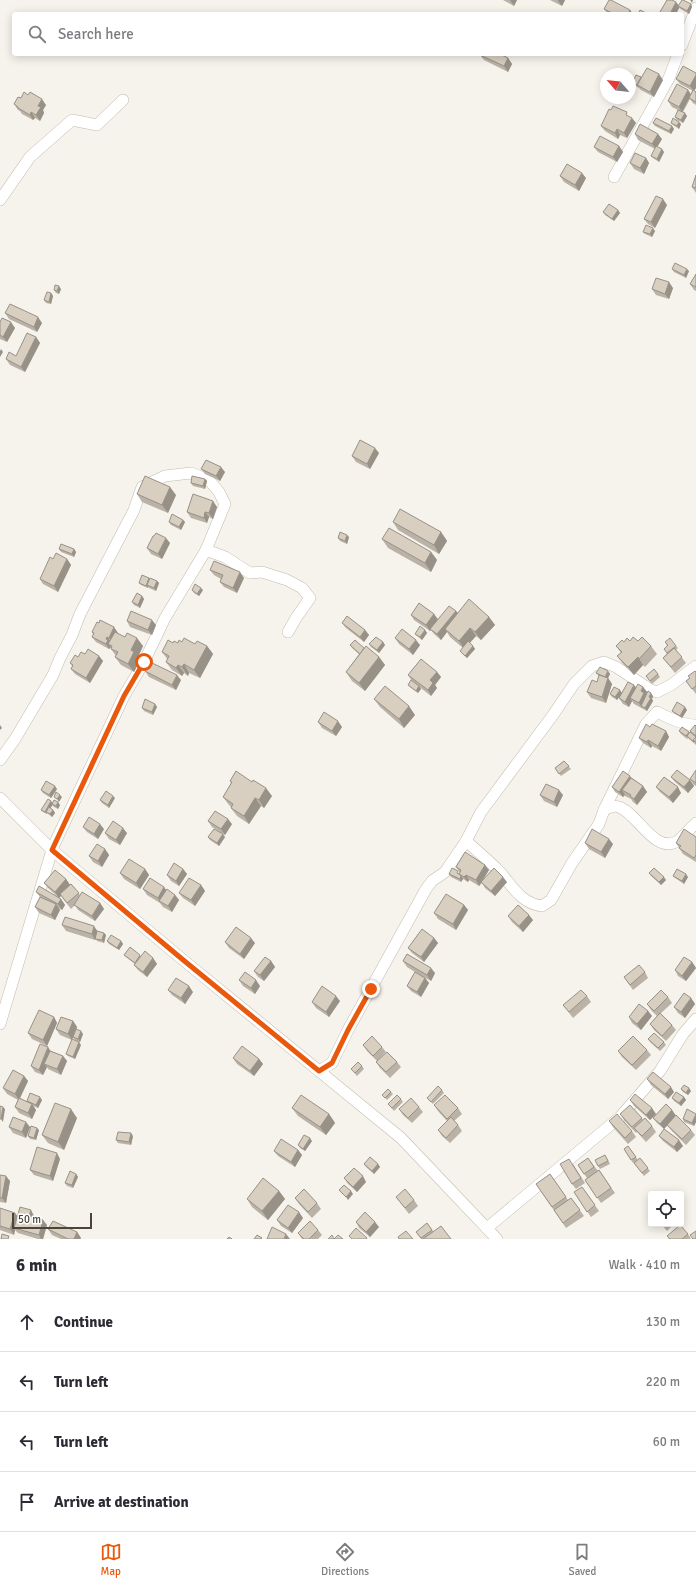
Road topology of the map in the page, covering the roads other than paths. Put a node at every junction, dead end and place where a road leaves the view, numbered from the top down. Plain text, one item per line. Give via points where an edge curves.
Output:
1 (696, 8) edge
2 (684, 40) edge
3 (677, 56) edge
4 (123, 100) dead end
5 (614, 177) dead end
6 (0, 200) edge
7 (206, 550) junction
8 (288, 632) dead end
9 (696, 666) edge
10 (696, 725) edge
11 (0, 760) edge
12 (0, 798) edge
13 (604, 810) junction
14 (696, 823) edge
15 (466, 841) junction
16 (52, 850) junction
17 (696, 1019) edge
18 (0, 1024) edge
19 (319, 1071) junction
20 (487, 1228) junction
21 (497, 1239) edge

1 - 2 street
3 - 5 street via 669,78
4 - 6 street via 97,125 72,120 30,157
7 - 8 street via 225,557 250,573 262,572 302,588 310,598
7 - 11 street via 225,504 209,480 191,473 165,476 142,487 134,510 80,614 53,675
7 - 16 street via 165,618 124,696
9 - 15 street via 657,692 604,662 592,666 574,684 481,812
10 - 13 street via 657,712 646,724
12 - 16 street
13 - 14 street via 611,806 619,806 658,842 669,845 677,842
13 - 15 street via 599,824 572,863 551,900 542,906 534,905 521,897 498,870
15 - 19 street via 445,872 426,889 332,1063
16 - 18 street
16 - 19 street
17 - 20 street via 683,1034 660,1071 620,1117
19 - 20 street via 401,1138
20 - 21 street

